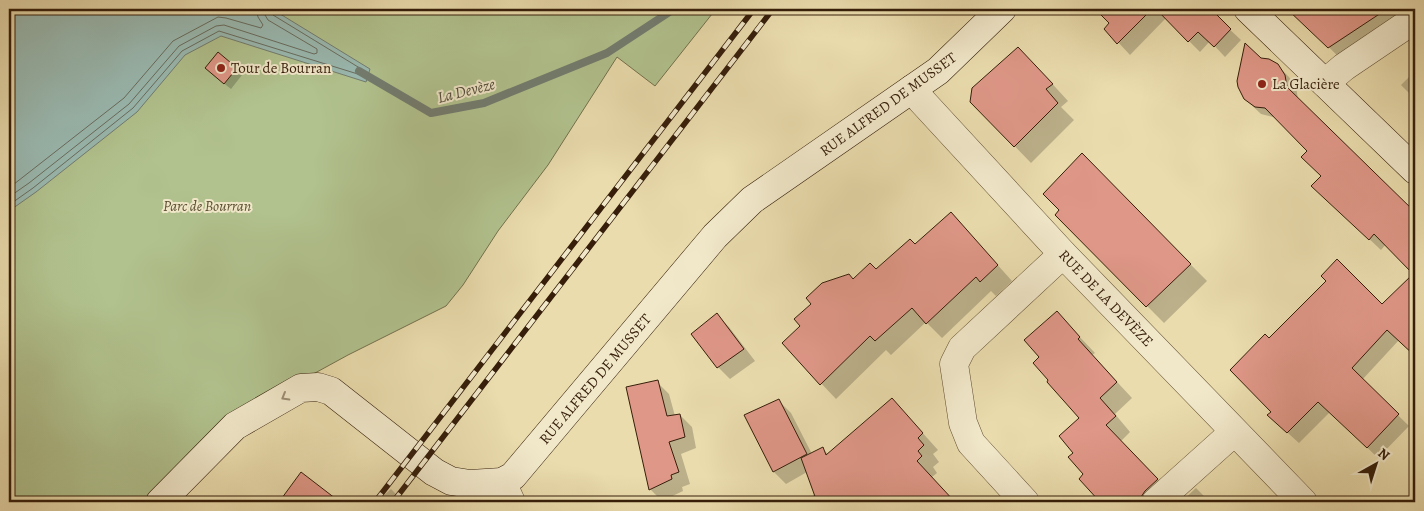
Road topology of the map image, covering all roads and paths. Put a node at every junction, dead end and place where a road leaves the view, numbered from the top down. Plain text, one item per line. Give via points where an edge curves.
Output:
1 (1002, 9) edge
2 (1248, 9) edge
3 (1415, 19) edge
4 (1325, 83) junction
5 (912, 89) junction
6 (1415, 170) edge
7 (1063, 254) junction
8 (1234, 432) junction
9 (506, 492) edge
10 (160, 502) edge
11 (1025, 502) edge
12 (1156, 502) edge
13 (1303, 502) edge

1 - 5 street, RUE ALFRED DE MUSSET via 938,71
2 - 4 street
3 - 4 street
4 - 6 street
5 - 7 street, RUE DE LA DEVÈZE
5 - 9 street, RUE ALFRED DE MUSSET via 752,200 715,236 513,476
7 - 8 street, RUE DE LA DEVÈZE
7 - 11 street via 962,348 954,364 963,423 971,443
8 - 12 street
8 - 13 street, RUE DE LA DEVÈZE
9 -> 10 street, RUE ALFRED DE MUSSET via 451,481 434,472 331,391 318,387 301,388 235,426

